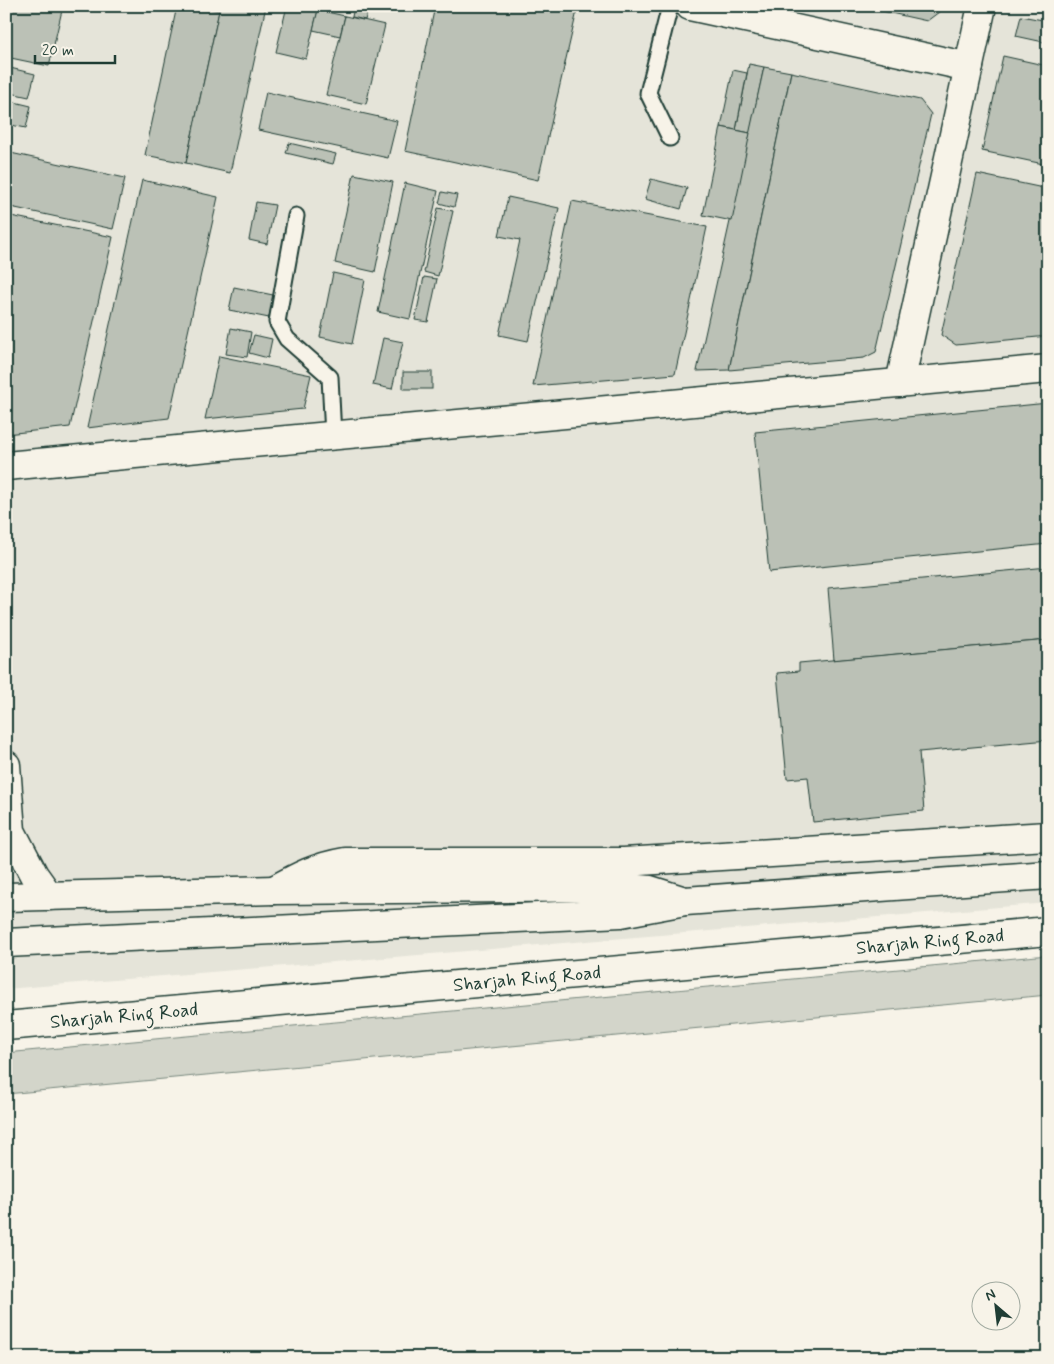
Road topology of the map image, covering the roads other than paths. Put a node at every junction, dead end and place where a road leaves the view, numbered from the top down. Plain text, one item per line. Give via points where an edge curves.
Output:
1 (670, 6) edge
2 (690, 6) edge
3 (982, 6) edge
4 (969, 67) junction
5 (670, 138) dead end
6 (296, 216) dead end
7 (1048, 369) edge
8 (900, 383) junction
9 (334, 436) junction
10 (6, 466) edge
11 (6, 765) edge
12 (9, 836) edge
13 (1048, 836) edge
14 (1048, 875) edge
15 (274, 890) junction
16 (49, 896) junction
17 (6, 897) edge
18 (685, 902) junction
19 (1048, 931) edge
20 (6, 943) edge
21 (6, 1026) edge

1 - 5 lane via 648,93
2 - 4 street
3 - 4 street
4 - 8 street
6 - 9 lane via 277,322 287,339 330,377
7 - 8 street
8 - 9 street
9 - 10 street
11 - 12 street
12 - 16 street
13 - 15 street via 634,862 345,862 315,869
14 - 18 street
15 - 16 street
15 - 18 street via 616,887 650,890
16 - 17 street
18 - 20 street via 621,913
19 - 21 street, Sharjah Ring Road

